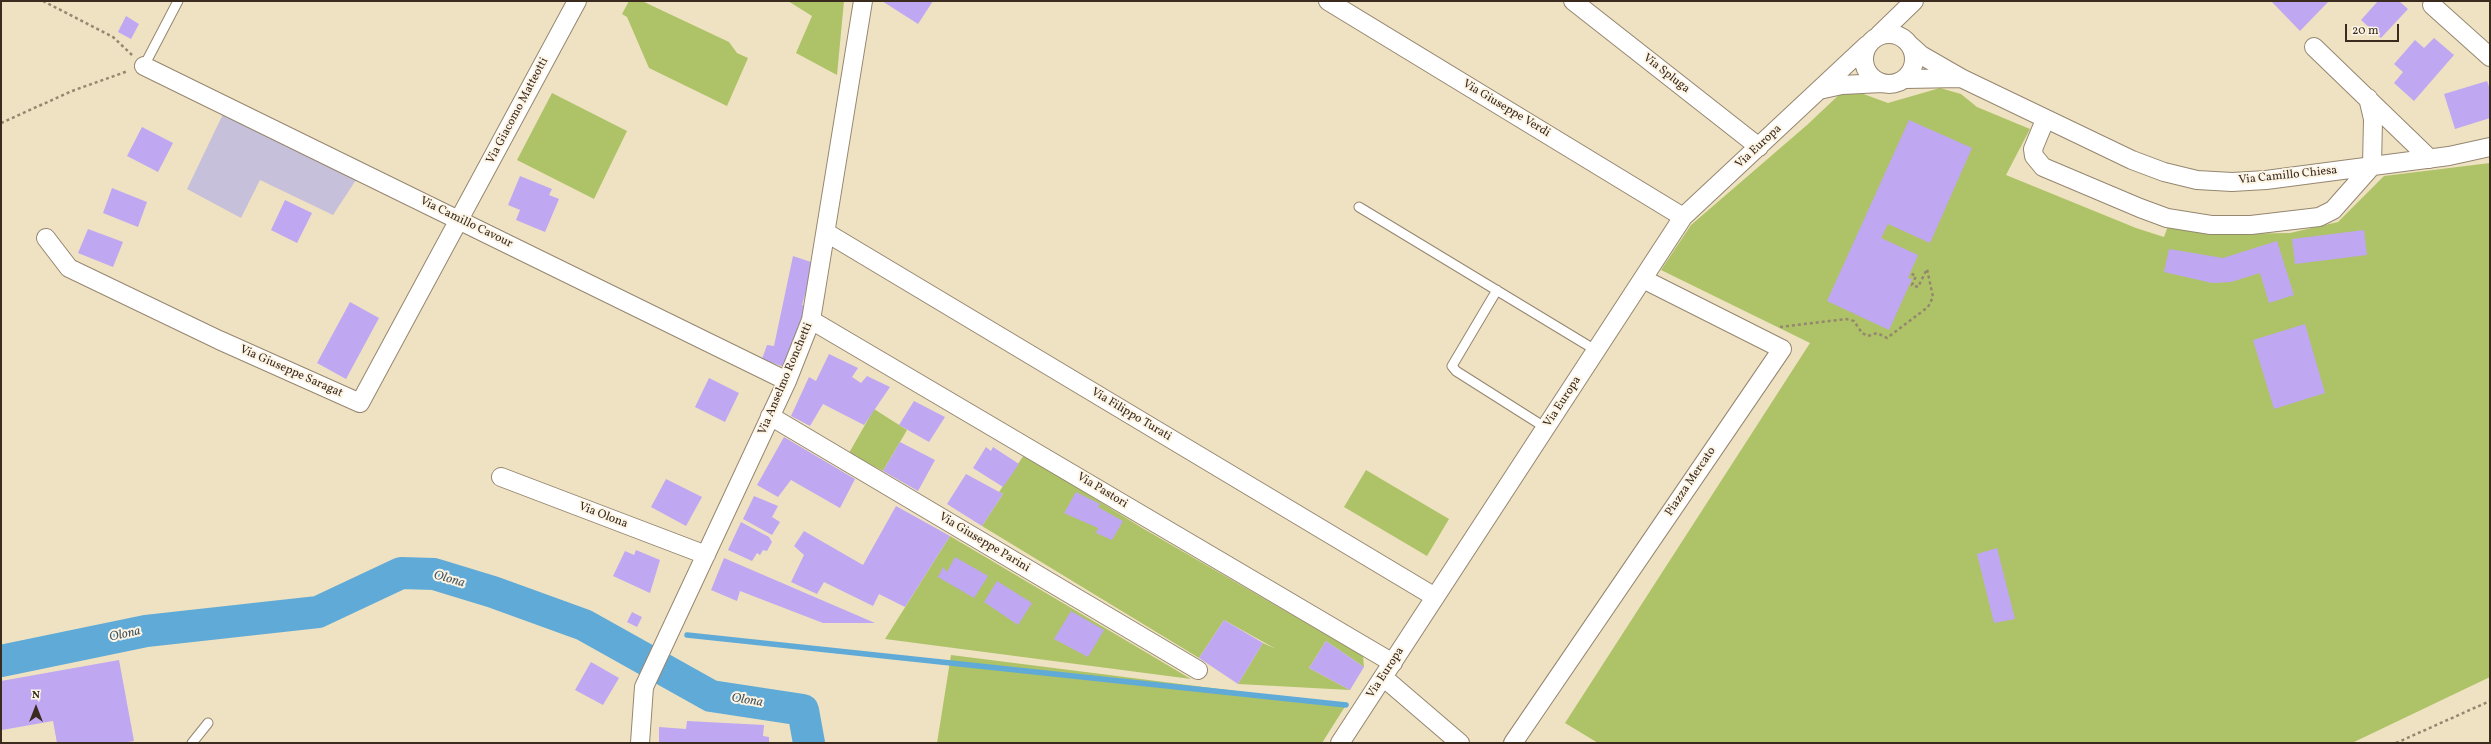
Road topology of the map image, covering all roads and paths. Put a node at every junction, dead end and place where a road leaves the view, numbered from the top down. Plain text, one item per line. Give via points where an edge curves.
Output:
1 (43, 1) edge
2 (178, 1) edge
3 (577, 1) edge
4 (863, 1) edge
5 (1328, 1) edge
6 (1573, 1) edge
7 (1913, 2) edge
8 (2432, 5) dead end
9 (1873, 40) junction
10 (1909, 43) junction
11 (2314, 47) dead end
12 (2490, 57) edge
13 (144, 66) junction
14 (1905, 78) junction
15 (1962, 78) junction
16 (1882, 83) junction
17 (1819, 90) junction
18 (2368, 98) junction
19 (2045, 120) junction
20 (1, 123) edge
21 (1759, 147) junction
22 (2490, 147) edge
23 (2430, 158) junction
24 (2372, 166) junction
25 (1359, 207) dead end
26 (1683, 217) junction
27 (460, 221) junction
28 (827, 232) junction
29 (46, 238) dead end
30 (1910, 272) dead end
31 (1643, 279) junction
32 (1497, 290) junction
33 (812, 320) junction
34 (1778, 327) dead end
35 (1597, 351) junction
36 (787, 381) junction
37 (770, 416) junction
38 (1546, 428) junction
39 (501, 477) dead end
40 (706, 555) junction
41 (1435, 597) junction
42 (1198, 670) dead end
43 (1388, 670) junction
44 (2490, 701) edge
45 (208, 723) dead end
46 (192, 743) edge
47 (640, 743) edge
48 (1340, 743) edge
49 (1460, 743) edge
50 (1513, 743) edge
51 (2396, 743) edge

1 - 13 path via 113,37
2 - 13 lane
3 - 27 street, Via Giacomo Matteotti
4 - 28 street, Via Anselmo Ronchetti
5 - 26 street, Via Giuseppe Verdi
6 - 21 street, Via Spluga
7 - 9 street, Via Europa
7 - 10 street, Via Europa
8 - 12 street
9 - 10 street via 1895,34
9 - 16 street via 1863,60 1865,68 1875,80
9 - 17 street, Via Europa
10 - 14 street via 1914,59 1913,66
10 - 15 street, Via Camillo Chiesa via 1921,55
11 - 18 street
13 - 20 path via 72,91
13 - 27 street, Via Camillo Cavour
14 - 15 street, Via Camillo Chiesa
14 - 16 street via 1898,83
15 - 19 street, Via Camillo Chiesa
16 - 17 street via 1842,85
17 - 21 street, Via Europa
18 - 23 street
18 - 24 street via 2373,119
19 - 24 street, Via Camillo Chiesa via 2148,167 2197,180 2249,182
19 - 24 street via 2033,149 2034,156 2044,167 2140,208 2168,218 2191,222 2251,225 2319,217 2333,210
21 - 26 street, Via Europa
22 - 23 street, Via Camillo Chiesa
23 - 24 street, Via Camillo Chiesa
25 - 32 lane
26 - 31 street, Via Europa
27 - 29 street, Via Giuseppe Saragat via 447,238 360,403 219,340 69,268
27 - 36 street, Via Camillo Cavour
28 - 33 street, Via Anselmo Ronchetti
28 - 41 street, Via Filippo Turati
30 - 34 path via 1916,276 1912,285 1918,287 1927,269 1933,297 1928,307 1887,338 1877,333 1868,336 1846,318
31 - 35 street, Via Europa
31 - 50 street, Piazza Mercato via 1782,349
32 - 35 lane
32 - 38 lane via 1452,366
33 - 36 street, Via Anselmo Ronchetti
33 - 43 street, Via Pastori
35 - 38 street, Via Europa
36 - 37 street, Via Anselmo Ronchetti
37 - 40 street, Via Anselmo Ronchetti
37 - 42 street, Via Giuseppe Parini
38 - 41 street, Via Europa
39 - 40 street, Via Olona
40 - 47 street, Via Anselmo Ronchetti via 644,687
41 - 43 street, Via Europa
43 - 48 street, Via Europa
43 - 49 street
44 - 51 path
45 - 46 lane

